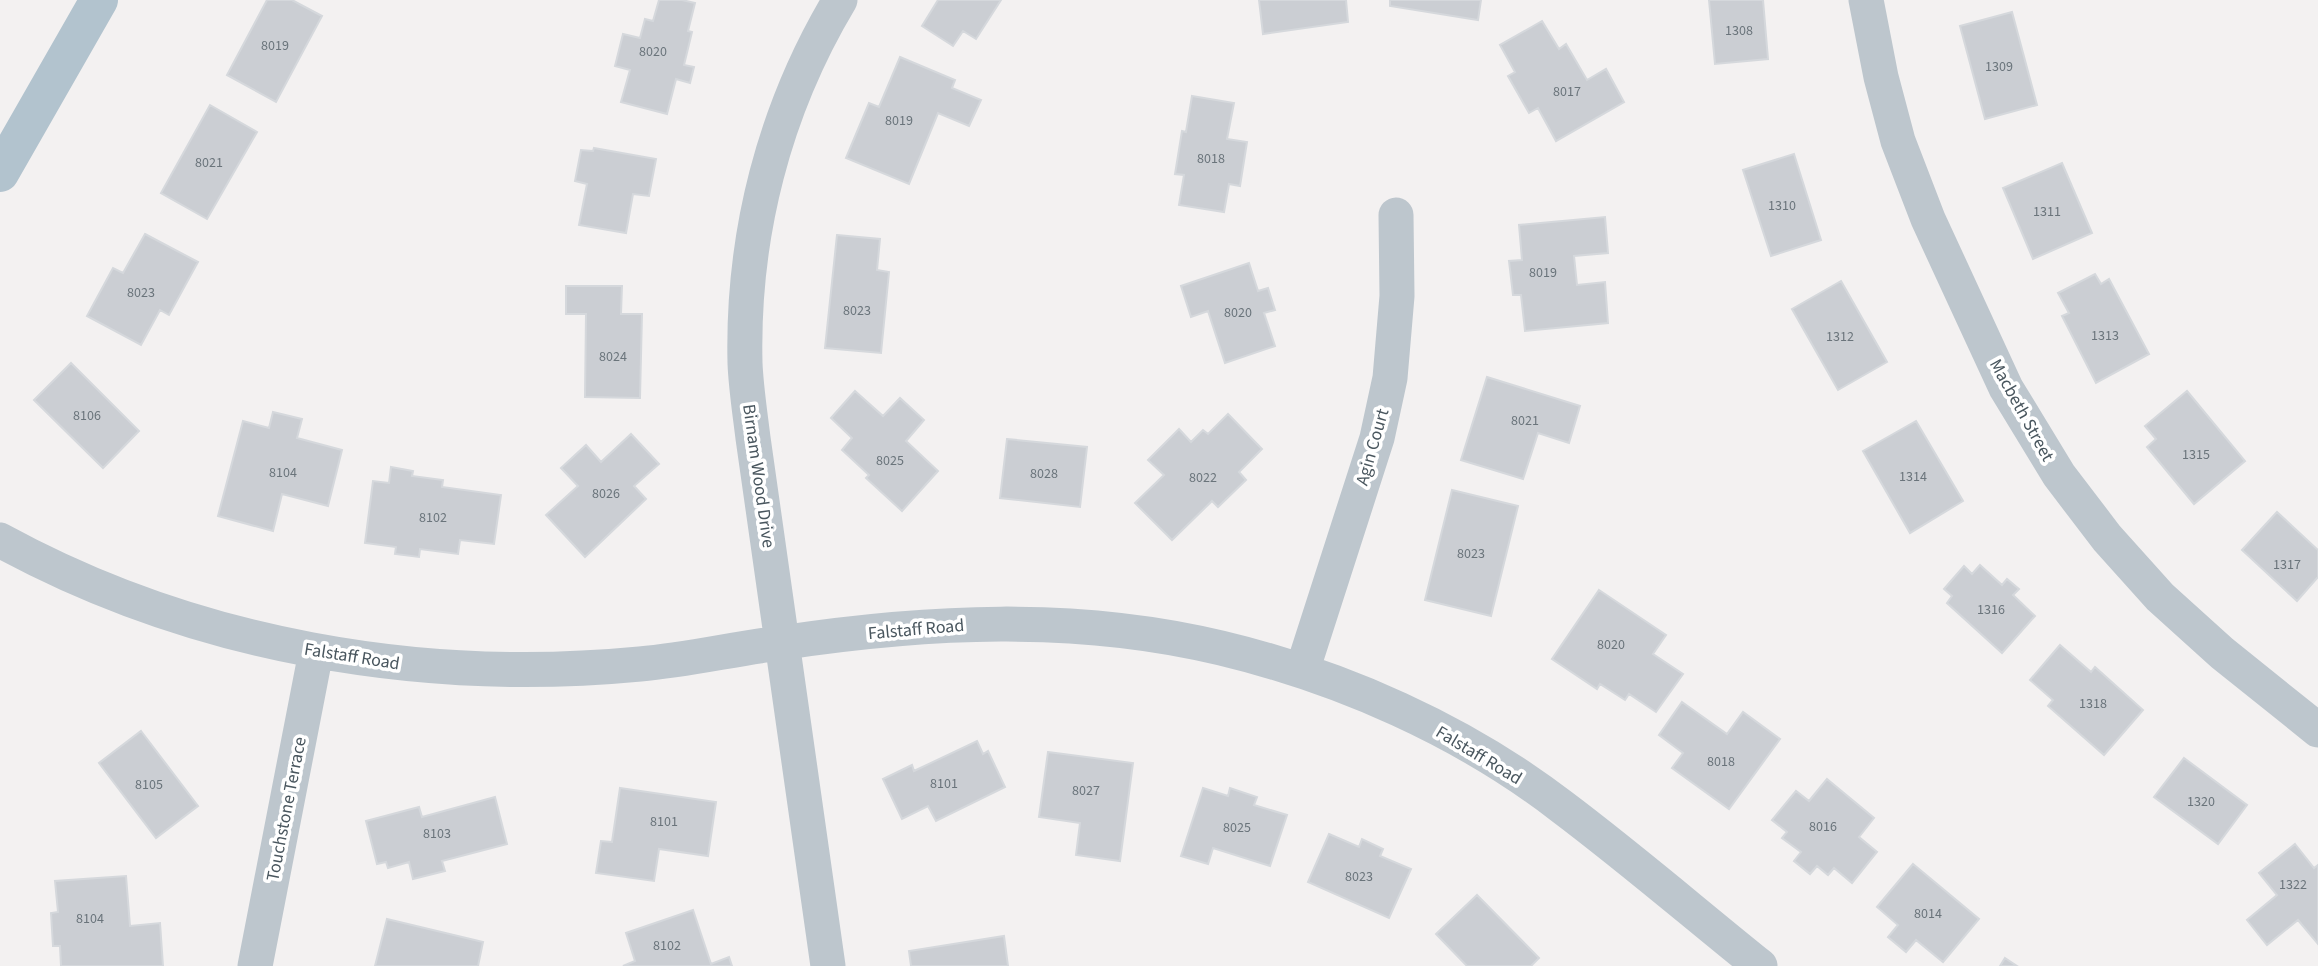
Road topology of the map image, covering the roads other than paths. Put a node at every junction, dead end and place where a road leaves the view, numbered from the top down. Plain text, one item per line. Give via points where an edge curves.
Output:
1 (99, 0) edge
2 (840, 0) edge
3 (1867, 0) edge
4 (0, 173) edge
5 (1395, 215) dead end
6 (0, 540) edge
7 (783, 642) junction
8 (316, 652) junction
9 (1302, 671) junction
10 (2318, 730) edge
11 (255, 966) edge
12 (828, 966) edge
13 (1760, 966) edge

1 - 4 main road
2 - 7 street, Birnam Wood Drive via 802,70 775,143 755,220 746,292 745,365 751,425
3 - 10 street, Macbeth Street via 1898,141 1928,219 2006,388 2052,464 2107,538 2160,597
5 - 9 street, Agin Court via 1397,296 1390,378 1377,438
6 - 8 street, Falstaff Road via 127,598 214,627
7 - 8 street, Falstaff Road via 636,664 509,670 418,666
7 - 9 street, Falstaff Road via 962,623 1045,623 1144,633
7 - 12 street, Birnam Wood Drive
8 - 11 street, Touchstone Terrace
9 - 13 street, Falstaff Road via 1404,712 1481,752 1559,804

